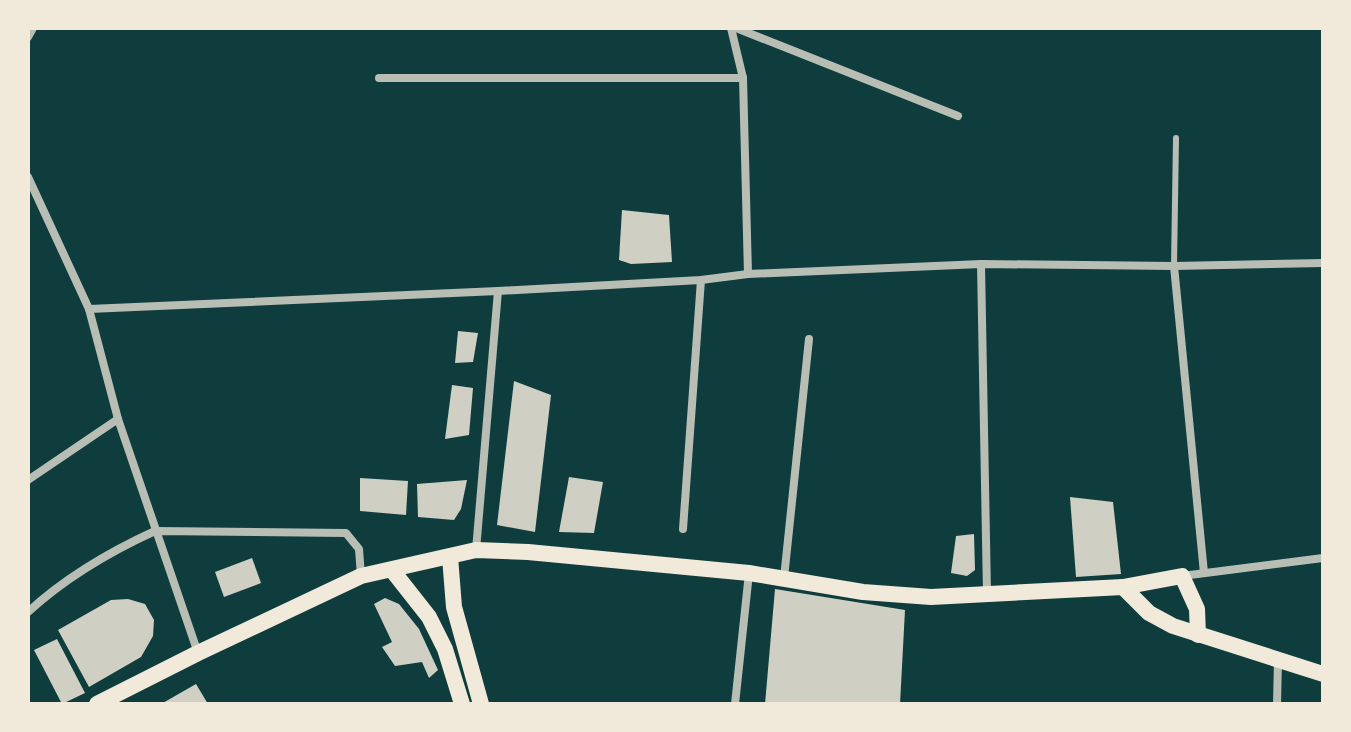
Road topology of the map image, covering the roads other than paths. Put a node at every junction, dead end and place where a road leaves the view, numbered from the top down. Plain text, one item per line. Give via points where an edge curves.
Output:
1 (33, 28) edge
2 (734, 28) edge
3 (28, 37) edge
4 (379, 78) dead end
5 (743, 78) junction
6 (958, 116) dead end
7 (1176, 138) dead end
8 (28, 177) edge
9 (1323, 263) edge
10 (981, 264) junction
11 (1174, 266) junction
12 (748, 274) junction
13 (701, 280) junction
14 (498, 291) junction
15 (89, 309) junction
16 (809, 339) dead end
17 (118, 419) junction
18 (28, 480) edge
19 (683, 529) dead end
20 (155, 531) junction
21 (476, 550) junction
22 (450, 557) junction
23 (1323, 558) edge
24 (392, 570) junction
25 (749, 573) junction
26 (1204, 573) junction
27 (361, 576) junction
28 (1182, 576) junction
29 (784, 578) junction
30 (1123, 587) junction
31 (987, 595) junction
32 (454, 607) junction
33 (28, 612) edge
34 (429, 617) junction
35 (1198, 635) junction
36 (198, 653) junction
37 (1278, 660) junction
38 (1323, 674) edge
39 (97, 704) edge
40 (462, 704) edge
41 (481, 704) edge
42 (735, 704) edge
43 (1277, 704) edge

1 - 3 street
2 - 5 street
2 - 6 street
4 - 5 street
5 - 12 street
7 - 11 lane
8 - 15 street
9 - 11 street
10 - 11 street
10 - 12 street
10 - 31 street
11 - 26 street
12 - 13 street
13 - 14 street
13 - 19 street
14 - 15 street
14 - 21 street
15 - 17 street
16 - 29 street
17 - 18 street
17 - 20 street
20 - 27 street via 346,533 359,549
20 - 33 street via 90,566
20 - 36 street
21 - 22 main road
21 - 25 main road
22 - 24 main road
22 - 32 main road
23 - 26 street
24 - 27 main road
24 - 34 main road
25 - 29 main road
25 - 42 street
26 - 28 street
27 - 36 main road
28 - 30 main road
28 - 35 main road via 1197,609
29 - 31 main road via 863,592
30 - 31 main road
30 - 35 main road via 1149,613
32 - 34 main road
32 - 41 main road
34 - 40 main road
35 - 37 main road
36 - 39 main road
37 - 38 main road
37 - 43 street

